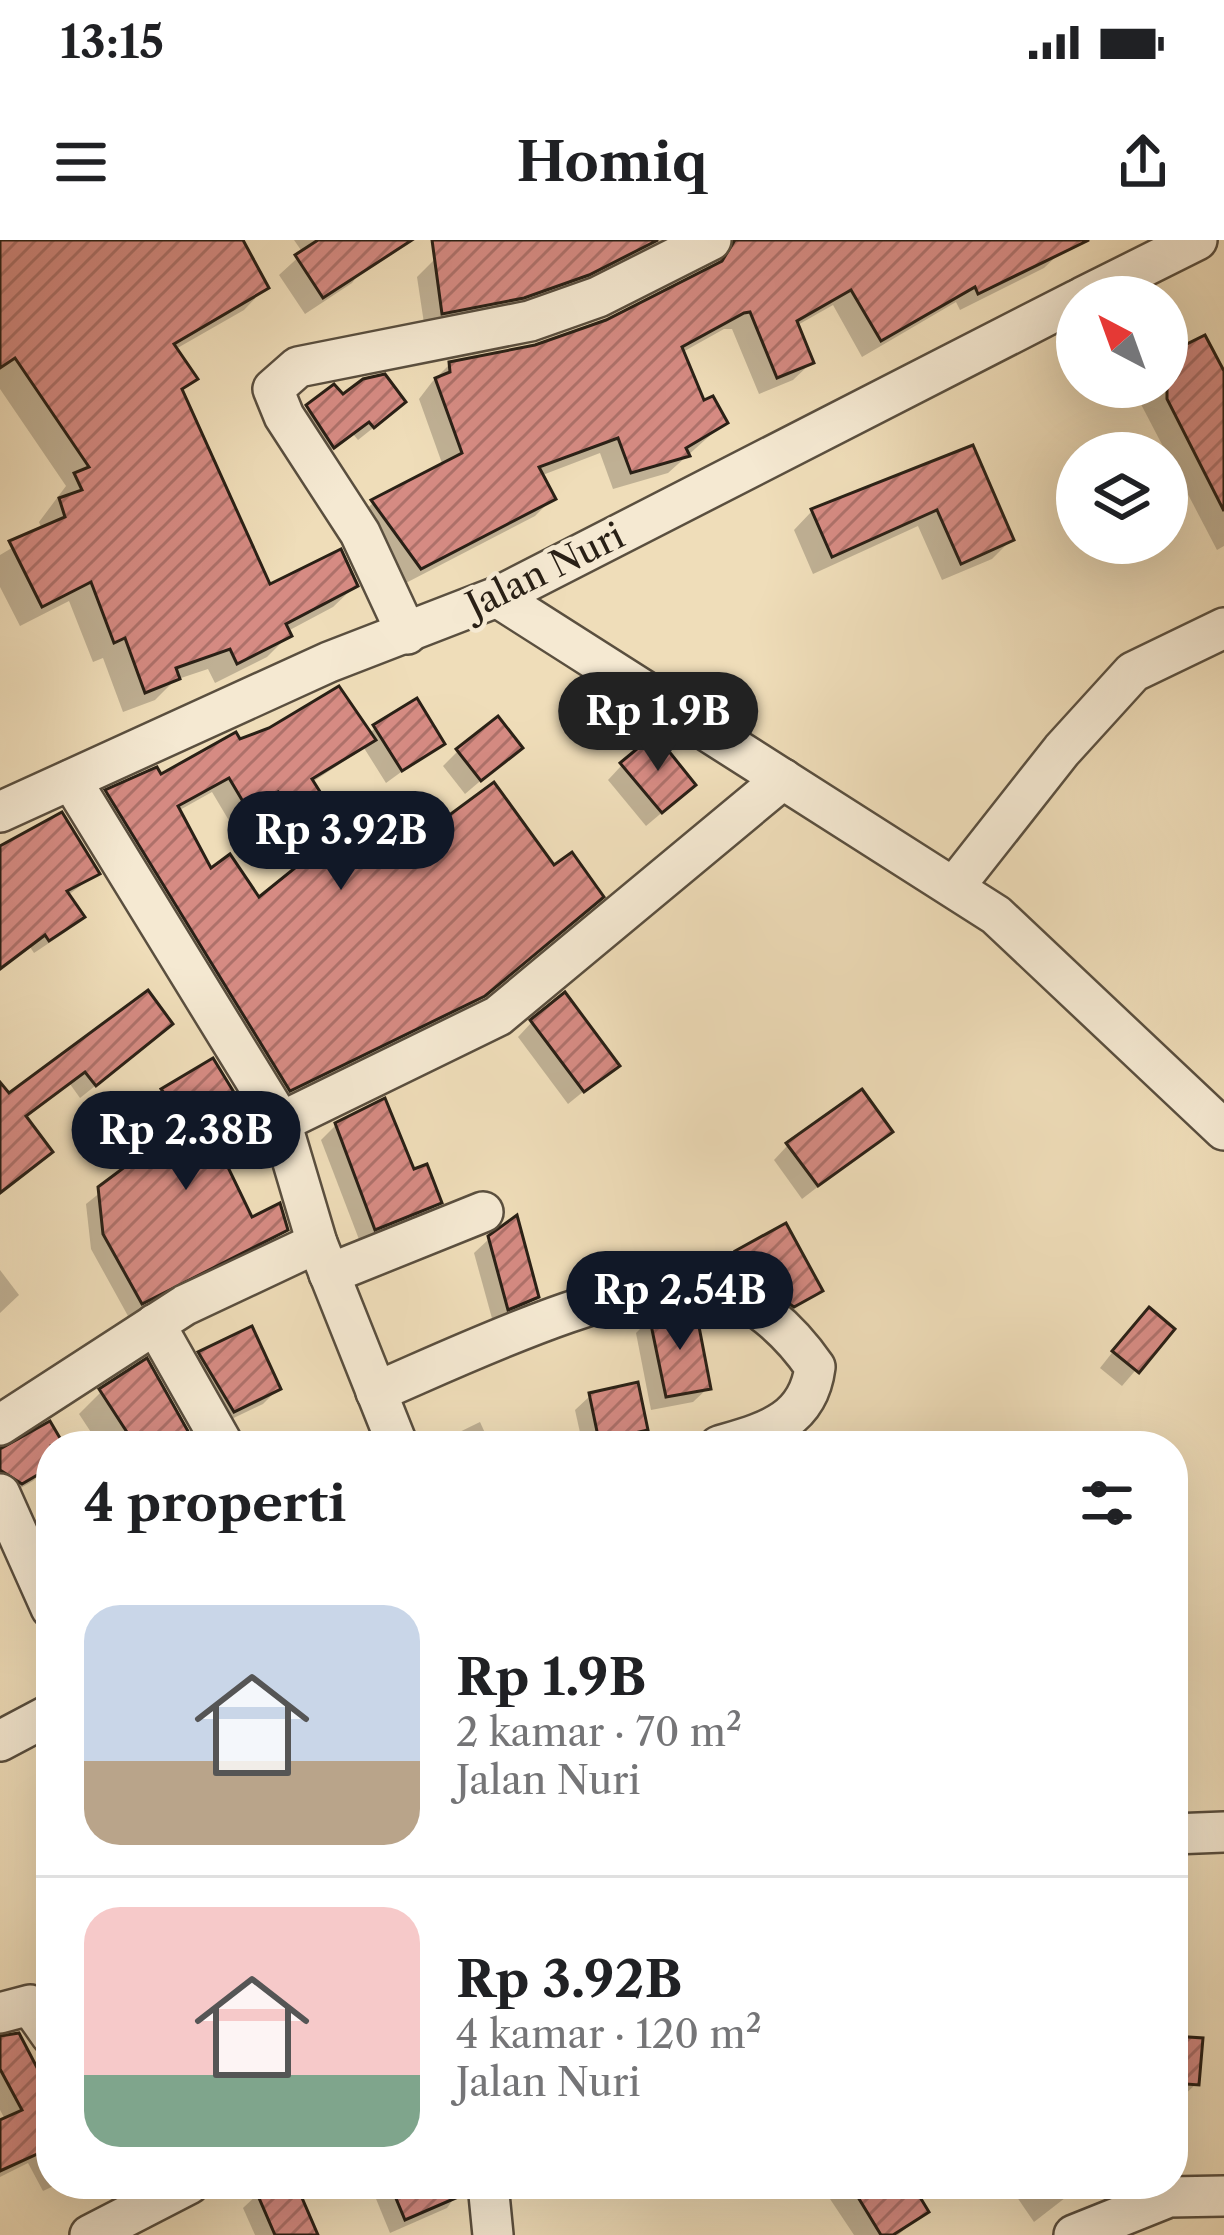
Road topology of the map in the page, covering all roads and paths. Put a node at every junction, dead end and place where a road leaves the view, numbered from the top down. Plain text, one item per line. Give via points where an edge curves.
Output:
1 (711, 240) edge
2 (1197, 240) edge
3 (1124, 276) edge
4 (1056, 310) edge
5 (497, 597) junction
6 (1224, 628) edge
7 (407, 634) junction
8 (783, 779) junction
9 (71, 781) junction
10 (0, 812) edge
11 (954, 887) junction
12 (281, 1122) junction
13 (1224, 1130) edge
14 (483, 1212) dead end
15 (323, 1259) junction
16 (155, 1324) junction
17 (376, 1392) junction
18 (0, 1425) edge
19 (216, 1431) edge
20 (392, 1431) edge
21 (765, 1431) edge
22 (0, 1494) edge
23 (36, 1574) edge
24 (36, 1722) edge
25 (0, 1741) edge
26 (1224, 1832) edge
27 (1188, 1833) edge
28 (0, 2013) edge
29 (36, 2015) edge
30 (1224, 2196) edge
31 (1188, 2197) edge
32 (130, 2199) edge
33 (489, 2199) edge
34 (1166, 2199) edge
35 (90, 2235) edge
36 (493, 2235) edge
37 (1074, 2235) edge

1 - 7 street via 530,321 282,375 273,388 284,416 360,533
2 - 3 street, Jalan Nuri
4 - 5 street, Jalan Nuri
5 - 7 street, Jalan Nuri
5 - 8 street
6 - 11 street via 1132,672
7 - 9 street, Jalan Nuri
8 - 11 street
8 - 12 street via 498,1016
9 - 10 street, Jalan Nuri
9 - 12 street
11 - 13 street via 1036,947
12 - 15 street
14 - 15 street
15 - 16 street
15 - 17 street
16 - 18 street
16 - 19 street
17 - 20 street
17 - 21 street via 535,1324 650,1292 709,1288 762,1312 815,1367 802,1409
22 - 23 street
24 - 25 street
26 - 27 street
28 - 29 street via 29,2005
30 - 31 street
32 - 35 street
33 - 36 street
34 - 37 street

